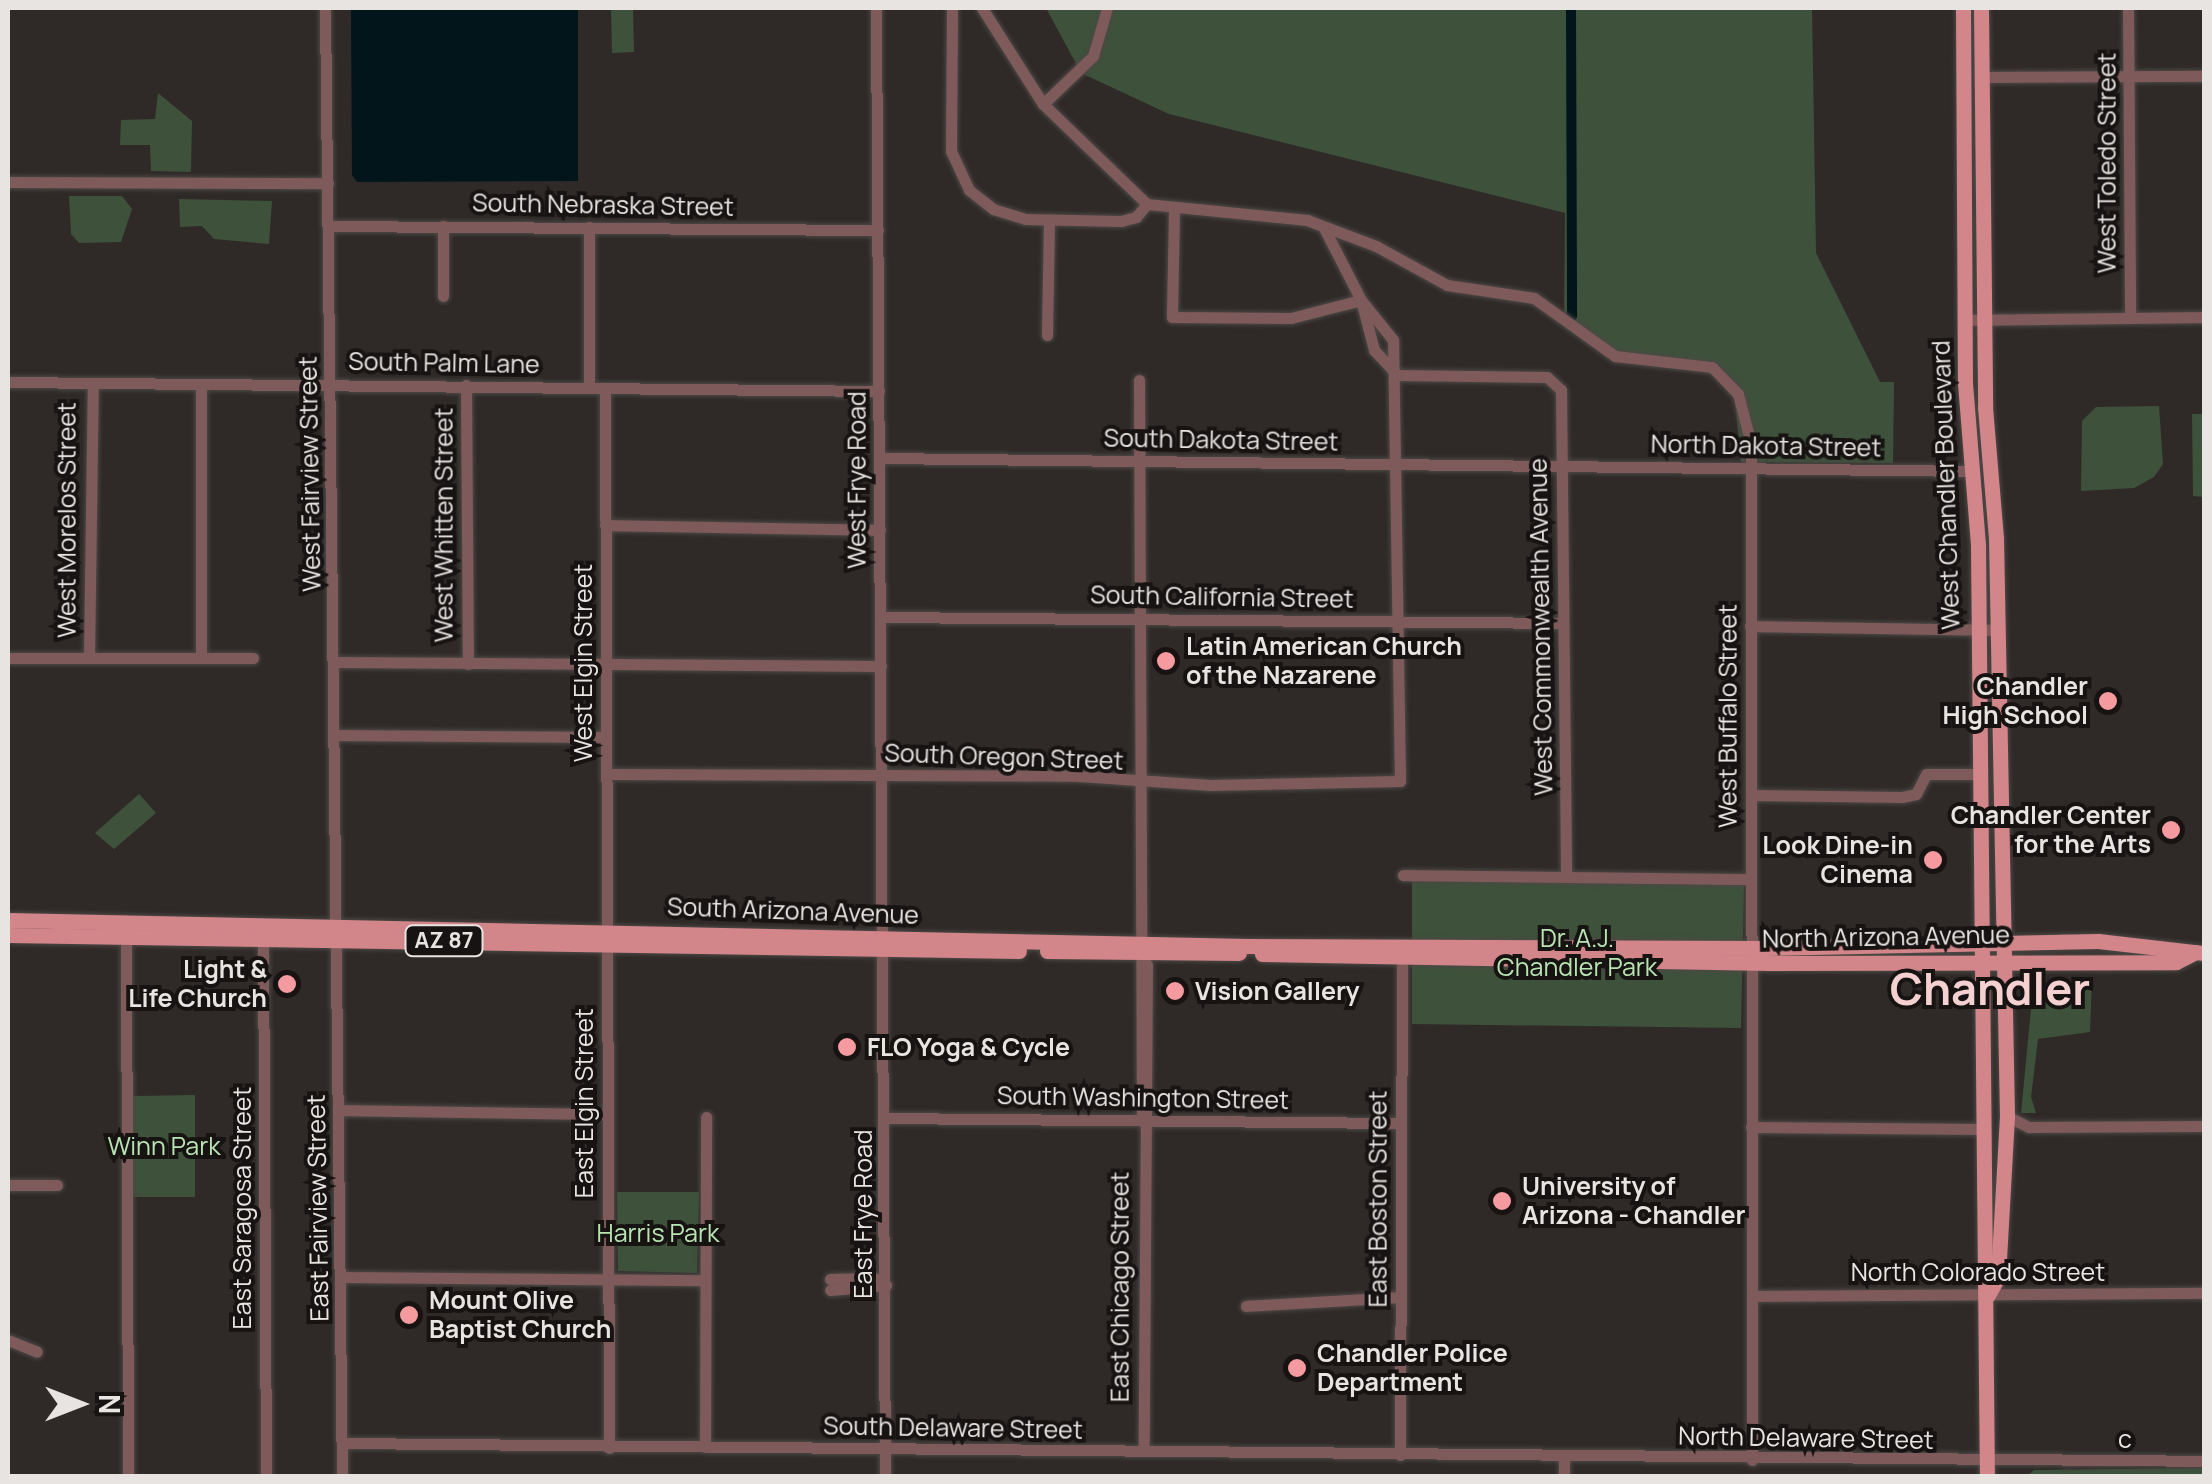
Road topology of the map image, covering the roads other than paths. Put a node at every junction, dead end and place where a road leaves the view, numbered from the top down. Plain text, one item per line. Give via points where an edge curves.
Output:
1 (326, 8) edge
2 (876, 8) edge
3 (952, 8) edge
4 (982, 8) edge
5 (1107, 8) edge
6 (1963, 8) edge
7 (1981, 8) edge
8 (2128, 8) edge
9 (2129, 76) junction
10 (2204, 76) edge
11 (1981, 77) junction
12 (1043, 104) junction
13 (8, 182) edge
14 (328, 183) junction
15 (1147, 204) junction
16 (1174, 210) junction
17 (1050, 221) junction
18 (328, 226) junction
19 (442, 226) junction
20 (1323, 226) junction
21 (589, 227) junction
22 (878, 230) junction
23 (442, 296) dead end
24 (1360, 300) junction
25 (2204, 317) edge
26 (2130, 318) junction
27 (1965, 320) junction
28 (1984, 320) junction
29 (1047, 336) dead end
30 (1397, 375) junction
31 (1139, 380) dead end
32 (8, 382) edge
33 (93, 383) junction
34 (201, 384) junction
35 (332, 384) junction
36 (466, 385) junction
37 (589, 388) junction
38 (604, 388) junction
39 (879, 390) junction
40 (880, 458) junction
41 (1140, 462) junction
42 (1398, 465) junction
43 (1561, 465) junction
44 (1750, 468) junction
45 (1971, 471) junction
46 (605, 525) junction
47 (880, 530) junction
48 (881, 617) junction
49 (1140, 619) junction
50 (1399, 621) junction
51 (1564, 623) junction
52 (1750, 626) junction
53 (1978, 630) junction
54 (1998, 630) junction
55 (8, 658) edge
56 (89, 658) junction
57 (201, 658) junction
58 (253, 658) dead end
59 (336, 662) junction
60 (468, 664) junction
61 (606, 665) junction
62 (881, 666) junction
63 (336, 735) junction
64 (606, 737) junction
65 (607, 774) junction
66 (1981, 774) junction
67 (882, 775) junction
68 (1140, 784) junction
69 (1751, 795) junction
70 (1402, 875) dead end
71 (1566, 876) junction
72 (1751, 879) junction
73 (8, 920) edge
74 (126, 930) junction
75 (338, 932) junction
76 (8, 935) edge
77 (607, 937) junction
78 (263, 938) junction
79 (2006, 941) junction
80 (1982, 942) junction
81 (884, 946) junction
82 (1140, 946) junction
83 (1402, 951) junction
84 (2200, 953) edge
85 (1576, 954) joint
86 (1753, 956) junction
87 (2006, 960) junction
88 (1983, 961) junction
89 (339, 1110) junction
90 (607, 1114) junction
91 (2007, 1116) junction
92 (706, 1117) dead end
93 (886, 1118) junction
94 (1142, 1122) junction
95 (1400, 1123) junction
96 (2204, 1126) edge
97 (1751, 1127) junction
98 (1984, 1129) junction
99 (8, 1185) edge
100 (57, 1185) dead end
101 (2004, 1195) junction
102 (342, 1277) junction
103 (607, 1280) junction
104 (705, 1280) junction
105 (830, 1284) dead end
106 (886, 1284) junction
107 (2204, 1292) edge
108 (1988, 1295) junction
109 (1752, 1296) junction
110 (1400, 1297) junction
111 (1246, 1306) dead end
112 (8, 1340) edge
113 (37, 1352) dead end
114 (342, 1443) junction
115 (609, 1448) junction
116 (705, 1448) junction
117 (886, 1450) junction
118 (1144, 1452) junction
119 (1400, 1454) junction
120 (1564, 1457) junction
121 (1752, 1460) junction
122 (2204, 1460) edge
123 (2047, 1462) joint
124 (1987, 1469) edge
125 (128, 1476) edge
126 (266, 1476) edge
127 (342, 1476) edge
128 (885, 1476) edge
129 (1564, 1476) edge

1 - 14 street, West Fairview Street
2 - 22 street, West Frye Road
3 - 17 street via 951,152 982,202 1007,215
4 - 12 street
5 - 12 street via 1093,56
6 - 27 main road, West Chandler Boulevard
7 - 11 main road, West Chandler Boulevard
8 - 9 street, West Toledo Street
9 - 10 street
9 - 11 street
9 - 26 street, West Toledo Street
11 - 28 main road, West Chandler Boulevard
12 - 15 street
13 - 14 street
14 - 18 street, West Fairview Street
15 - 16 street, West Buffalo Street
15 - 17 street via 1136,218 1121,221
16 - 20 street, West Buffalo Street via 1286,215
16 - 24 street via 1172,317 1291,318
17 - 29 street
18 - 19 street, South Nebraska Street
18 - 35 street, West Fairview Street
19 - 21 street, South Nebraska Street
19 - 23 street
20 - 24 street
20 - 44 street, West Buffalo Street via 1448,285 1534,298 1615,356 1712,367 1744,408
21 - 22 street, South Nebraska Street
21 - 37 street
22 - 39 street, West Frye Road
24 - 30 street via 1374,350
24 - 30 street via 1390,331
25 - 26 street
26 - 28 street
27 - 28 street
27 - 45 main road, West Chandler Boulevard
28 - 54 main road, West Chandler Boulevard
30 - 42 street
30 - 43 street, West Commonwealth Avenue via 1555,379
31 - 41 street, East Chicago Street
32 - 33 street, South Palm Lane
33 - 34 street, South Palm Lane
33 - 56 street, West Morelos Street
34 - 35 street, South Palm Lane
34 - 57 street
35 - 36 street, South Palm Lane
35 - 59 street, West Fairview Street
36 - 37 street, South Palm Lane
36 - 60 street, West Whitten Street
37 - 38 street, South Palm Lane
38 - 39 street, South Palm Lane
38 - 46 street, West Elgin Street
39 - 40 street, West Frye Road
40 - 41 street, South Dakota Street
40 - 47 street, West Frye Road
41 - 42 street, South Dakota Street
41 - 49 street, East Chicago Street
42 - 43 street, South Dakota Street
42 - 50 street
43 - 44 street, North Dakota Street
43 - 51 street, West Commonwealth Avenue
44 - 45 street, North Dakota Street
44 - 52 street, West Buffalo Street
45 - 53 main road, West Chandler Boulevard
46 - 47 street
46 - 61 street, West Elgin Street
47 - 48 street, West Frye Road
48 - 49 street, South California Street
48 - 62 street, West Frye Road
49 - 50 street, South California Street
49 - 68 street, East Chicago Street
50 - 51 street, South California Street
50 - 68 street, South Oregon Street via 1400,781
51 - 71 street, West Commonwealth Avenue
52 - 53 street
52 - 69 street, West Buffalo Street
53 - 54 street
53 - 66 main road, West Chandler Boulevard
54 - 79 main road, West Chandler Boulevard
55 - 56 street
56 - 57 street
57 - 58 street
59 - 60 street
59 - 63 street, West Fairview Street
60 - 61 street
61 - 62 street
61 - 64 street, West Elgin Street
62 - 67 street, West Frye Road
63 - 64 street
63 - 75 street, West Fairview Street
64 - 65 street, West Elgin Street
65 - 67 street, South Oregon Street
65 - 77 street, West Elgin Street
66 - 69 street via 1926,774 1916,794 1902,797
66 - 80 main road, West Chandler Boulevard
67 - 68 street, South Oregon Street
67 - 81 street, West Frye Road
68 - 82 street, East Chicago Street
69 - 72 street, West Buffalo Street
70 - 71 street
71 - 72 street
72 - 86 street, West Buffalo Street
73 - 74 main road, South Arizona Avenue / AZ 87
74 - 75 main road, South Arizona Avenue / AZ 87
74 - 76 main road, South Arizona Avenue / AZ 87
74 - 78 main road, South Arizona Avenue / AZ 87
74 - 125 street
75 - 77 main road, South Arizona Avenue / AZ 87
75 - 78 main road, South Arizona Avenue / AZ 87
75 - 89 street, East Fairview Street
77 - 81 main road, South Arizona Avenue / AZ 87
77 - 90 street, East Elgin Street
78 - 126 street, East Saragosa Street
79 - 80 main road, North Arizona Avenue / AZ 87
79 - 84 main road, North Arizona Avenue / AZ 87 via 2112,942
79 - 87 main road, West Chandler Boulevard
80 - 86 main road, North Arizona Avenue / AZ 87
80 - 88 main road, West Chandler Boulevard
81 - 82 main road, South Arizona Avenue / AZ 87
81 - 93 street, East Frye Road
82 - 83 main road, South Arizona Avenue / AZ 87
82 - 94 street, East Chicago Street
83 - 85 main road, South Arizona Avenue / AZ 87
83 - 95 street, East Boston Street
84 - 87 main road, North Arizona Avenue / AZ 87 via 2176,962
85 - 86 main road, North Arizona Avenue / AZ 87
86 - 88 main road, North Arizona Avenue / AZ 87
86 - 97 street, West Buffalo Street
87 - 88 main road, North Arizona Avenue / AZ 87
87 - 91 main road, West Chandler Boulevard
88 - 98 main road, West Chandler Boulevard
89 - 90 street
89 - 102 street, East Fairview Street
90 - 103 street, East Elgin Street
91 - 96 street via 2030,1127
91 - 101 main road, West Chandler Boulevard
92 - 104 street
93 - 94 street, South Washington Street
93 - 106 street, East Frye Road
94 - 95 street, South Washington Street
94 - 118 street, East Chicago Street
95 - 110 street, East Boston Street
97 - 98 street
97 - 109 street, West Buffalo Street
98 - 101 main road via 1994,1138 1996,1188
98 - 108 main road via 1980,1276
99 - 100 street
101 - 108 main road via 1998,1277
102 - 103 street
102 - 114 street, East Fairview Street
103 - 104 street
103 - 115 street, East Elgin Street
104 - 116 street
105 - 106 street
106 - 117 street, East Frye Road
107 - 108 street, North Colorado Street
108 - 109 street, North Colorado Street
108 - 124 main road
109 - 121 street, West Buffalo Street
110 - 111 street
110 - 119 street, East Boston Street
112 - 113 street
114 - 115 street, South Delaware Street
114 - 127 street, East Fairview Street
115 - 116 street, South Delaware Street
116 - 117 street, South Delaware Street
117 - 118 street, South Delaware Street
117 - 128 street, East Frye Road
118 - 119 street, South Delaware Street
119 - 120 street, South Delaware Street
120 - 121 street, North Delaware Street
120 - 129 street
121 - 124 street, North Delaware Street
122 - 123 street, c
123 - 124 street, North Delaware Street

